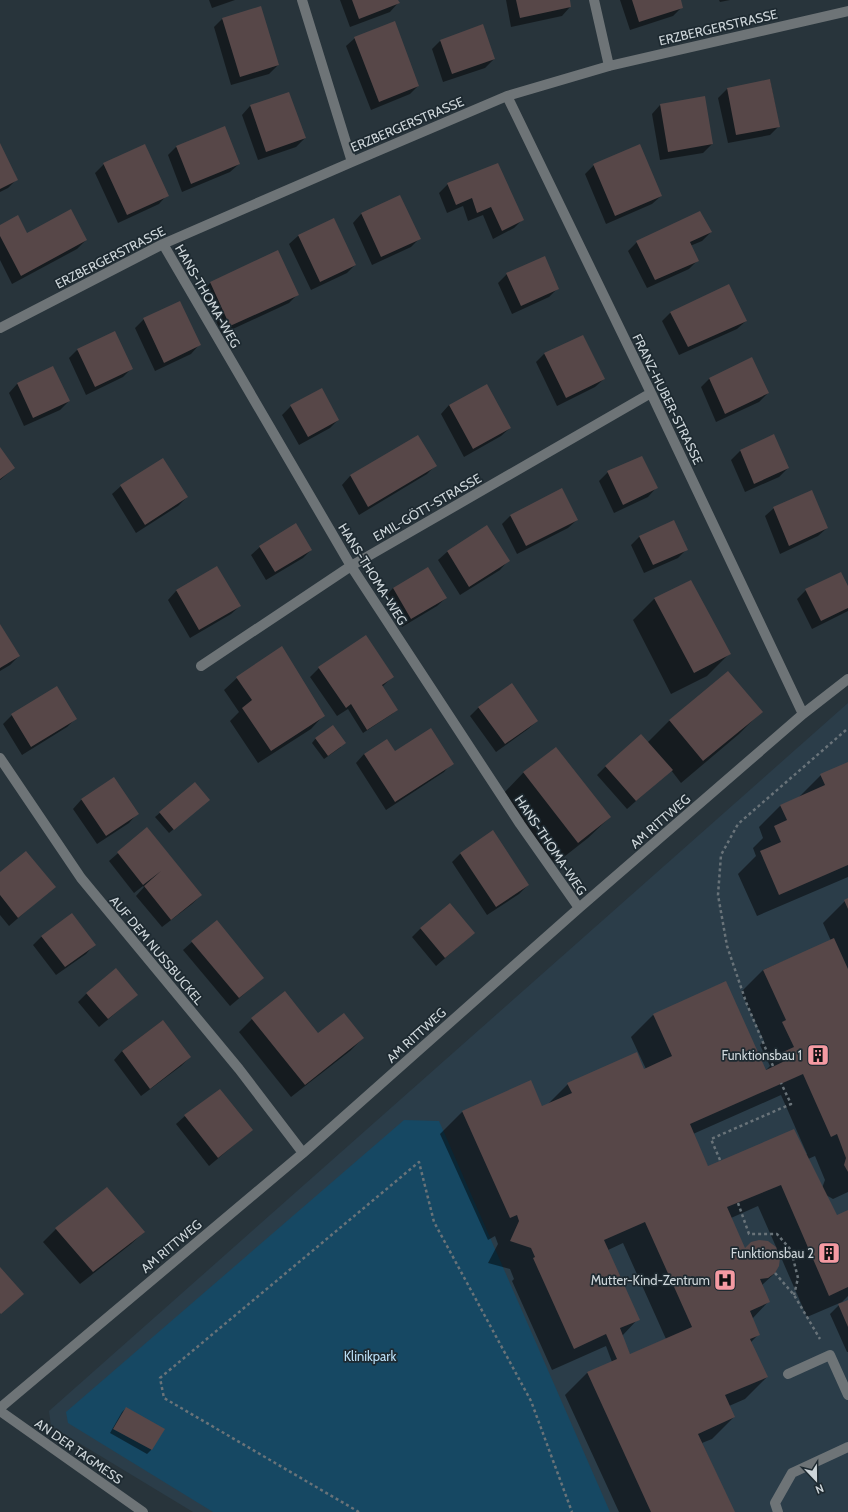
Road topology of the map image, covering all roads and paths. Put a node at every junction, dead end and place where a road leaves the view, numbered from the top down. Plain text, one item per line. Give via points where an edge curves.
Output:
1 (302, 0) edge
2 (594, 0) edge
3 (848, 11) edge
4 (609, 66) junction
5 (507, 96) junction
6 (352, 162) junction
7 (163, 244) junction
8 (0, 328) edge
9 (651, 393) junction
10 (351, 566) junction
11 (201, 666) dead end
12 (848, 679) edge
13 (803, 714) junction
14 (848, 730) edge
15 (0, 758) edge
16 (578, 908) junction
17 (773, 1066) dead end
18 (781, 1083) dead end
19 (303, 1153) junction
20 (720, 1160) dead end
21 (738, 1203) dead end
22 (775, 1273) dead end
23 (794, 1295) junction
24 (830, 1354) junction
25 (788, 1374) dead end
26 (848, 1395) edge
27 (0, 1408) edge
28 (0, 1411) edge
29 (848, 1447) edge
30 (143, 1512) edge
31 (359, 1512) edge
32 (572, 1512) edge
33 (778, 1512) edge

1 - 6 street
2 - 4 street
3 - 4 street, ERZBERGERSTRASSE
4 - 5 street, ERZBERGERSTRASSE
5 - 6 street, ERZBERGERSTRASSE
5 - 9 street, FRANZ-HUBER-STRASSE
6 - 7 street, ERZBERGERSTRASSE
7 - 8 street, ERZBERGERSTRASSE
7 - 10 street, HANS-THOMA-WEG
9 - 10 street, EMIL-GÖTT-STRASSE
9 - 13 street, FRANZ-HUBER-STRASSE
10 - 11 street, EMIL-GÖTT-STRASSE
10 - 16 street, HANS-THOMA-WEG
12 - 13 street, AM RITTWEG
13 - 16 street, AM RITTWEG
14 - 17 path via 738,824 721,855 718,895 727,946 746,1002
15 - 19 street, AUF DEM NUSSBUCKEL via 81,878 239,1069
16 - 19 street, AM RITTWEG
18 - 20 path via 791,1104 712,1140
19 - 27 street, AM RITTWEG
21 - 23 path via 749,1234 777,1234 791,1250 798,1278
22 - 23 path
23 - 24 path
24 - 25 street
24 - 26 street
28 - 30 street, AN DER TAGMESS
29 - 33 street via 792,1474 775,1503
31 - 32 path via 164,1398 160,1378 419,1162 434,1222 531,1401

